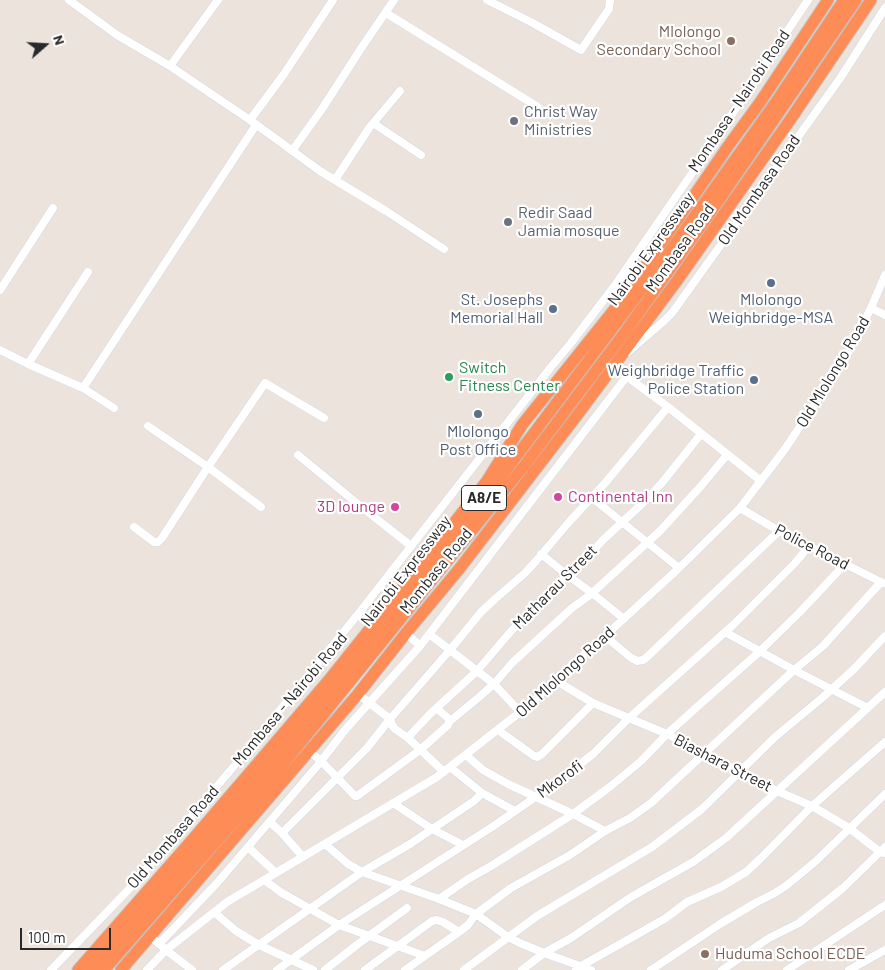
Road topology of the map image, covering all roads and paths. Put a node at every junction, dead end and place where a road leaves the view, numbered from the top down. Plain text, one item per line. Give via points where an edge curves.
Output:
1 (68, 0) edge
2 (218, 0) edge
3 (332, 0) edge
4 (394, 0) edge
5 (487, 0) edge
6 (610, 0) edge
7 (808, 0) edge
8 (828, 0) edge
9 (844, 0) edge
10 (856, 0) edge
11 (871, 0) edge
12 (885, 8) edge
13 (386, 13) junction
14 (170, 66) junction
15 (400, 91) dead end
16 (538, 107) dead end
17 (253, 122) junction
18 (373, 123) junction
19 (292, 151) junction
20 (421, 155) dead end
21 (336, 180) junction
22 (53, 208) dead end
23 (444, 249) dead end
24 (88, 272) dead end
25 (885, 275) edge
26 (0, 290) edge
27 (871, 308) junction
28 (885, 315) edge
29 (0, 350) edge
30 (616, 363) junction
31 (28, 364) junction
32 (627, 376) junction
33 (83, 388) junction
34 (668, 407) junction
35 (114, 408) dead end
36 (324, 418) dead end
37 (148, 426) dead end
38 (701, 434) junction
39 (298, 455) dead end
40 (727, 455) junction
41 (208, 467) junction
42 (761, 481) junction
43 (591, 497) junction
44 (261, 508) dead end
45 (740, 508) junction
46 (622, 523) junction
47 (134, 527) dead end
48 (780, 531) junction
49 (647, 542) junction
50 (411, 546) junction
51 (809, 546) junction
52 (542, 554) junction
53 (845, 564) junction
54 (679, 568) junction
55 (567, 575) junction
56 (883, 583) edge
57 (592, 593) junction
58 (624, 619) junction
59 (725, 632) junction
60 (406, 634) junction
61 (429, 634) junction
62 (605, 636) junction
63 (885, 636) edge
64 (420, 646) junction
65 (450, 650) junction
66 (760, 651) junction
67 (794, 670) junction
68 (477, 671) junction
69 (556, 680) junction
70 (494, 684) junction
71 (832, 689) junction
72 (885, 692) edge
73 (358, 694) junction
74 (593, 703) junction
75 (370, 704) junction
76 (436, 708) junction
77 (868, 708) junction
78 (520, 713) junction
79 (628, 718) junction
80 (390, 719) junction
81 (449, 722) junction
82 (498, 730) junction
83 (667, 734) junction
84 (408, 738) junction
85 (885, 742) edge
86 (420, 750) junction
87 (310, 752) junction
88 (704, 753) junction
89 (466, 755) junction
90 (321, 761) junction
91 (447, 769) junction
92 (740, 772) junction
93 (337, 778) junction
94 (777, 791) junction
95 (482, 793) junction
96 (885, 794) edge
97 (535, 797) junction
98 (393, 803) junction
99 (812, 806) junction
100 (515, 811) junction
101 (573, 814) junction
102 (270, 822) junction
103 (849, 828) junction
104 (432, 829) junction
105 (605, 832) junction
106 (282, 833) junction
107 (325, 844) junction
108 (463, 845) junction
109 (248, 847) junction
110 (883, 851) edge
111 (303, 857) junction
112 (362, 872) junction
113 (276, 873) junction
114 (264, 880) junction
115 (400, 886) junction
116 (440, 899) junction
117 (885, 905) edge
118 (407, 908) dead end
119 (310, 909) junction
120 (214, 912) junction
121 (476, 914) junction
122 (339, 925) junction
123 (459, 932) junction
124 (369, 935) junction
125 (150, 936) junction
126 (508, 937) junction
127 (159, 944) junction
128 (259, 945) junction
129 (398, 946) junction
130 (166, 950) junction
131 (885, 950) edge
132 (544, 953) junction
133 (425, 956) junction
134 (290, 959) junction
135 (578, 968) edge
136 (51, 970) edge
137 (78, 970) edge
138 (91, 970) edge
139 (104, 970) edge
140 (121, 970) edge
141 (147, 970) edge
142 (192, 970) edge
143 (223, 970) edge
144 (276, 970) edge
145 (313, 970) edge
146 (325, 970) edge
147 (365, 970) edge
148 (405, 970) edge
149 (464, 970) edge
150 (522, 970) edge
151 (591, 970) edge
152 (651, 970) edge
153 (722, 970) edge
154 (787, 970) edge
155 (849, 970) edge

1 - 14 street via 117,35
2 - 14 street
3 - 17 street
4 - 13 street
5 - 6 street via 581,50 609,9
7 - 50 street, Old Mombasa Road via 612,288
8 - 137 highway, Mombasa - Nairobi Road via 639,276 522,425 487,481 322,687
9 - 138 highway, Nairobi Expressway / A8/E via 657,269 492,489 245,795
10 - 139 highway, Nairobi Expressway / A8/E via 708,216 524,466 272,778
11 - 30 highway, Mombasa Road via 733,202
12 - 30 street, Old Mombasa Road via 841,77 672,313
13 - 16 street
13 - 19 street
14 - 17 street
15 - 18 street
17 - 19 street
17 - 33 street
18 - 20 street
18 - 21 street
19 - 21 street
21 - 23 street
22 - 26 street
24 - 31 street
25 - 27 street, Old Mlolongo Road
27 - 28 street
27 - 42 street, Old Mlolongo Road via 845,359
29 - 31 street
30 - 32 street
30 - 60 highway, Mombasa Road
31 - 33 street
32 - 34 street
32 - 61 street
33 - 35 street
34 - 38 street
34 - 43 street
36 - 41 street via 265,383
37 - 41 street
38 - 40 street
38 - 46 street, Matharau Street via 661,484
39 - 50 street
40 - 42 street
40 - 49 street, Matharau Street via 675,516
41 - 44 street
41 - 47 street via 158,542
42 - 45 street, Old Mlolongo Road
43 - 46 street
43 - 52 street
45 - 48 street, Police Road
45 - 54 street, Old Mlolongo Road
46 - 49 street
46 - 55 street, Matharau Street
48 - 51 street, Police Road
48 - 62 street via 647,657 637,661
49 - 54 street
49 - 57 street, Matharau Street
50 - 136 street, Old Mombasa Road via 241,758 131,887
51 - 53 street, Police Road
51 - 59 street, Mkorofi
52 - 55 street
52 - 65 street via 481,612
53 - 56 street, Police Road
53 - 66 street
54 - 58 street, Old Mlolongo Road
55 - 57 street
55 - 68 street, Matharau Street via 512,630
56 - 67 street via 823,646
57 - 58 street
57 - 70 street, Matharau Street via 512,663
58 - 62 street, Old Mlolongo Road
59 - 66 street
59 - 79 street, Mkorofi
60 - 64 street
60 - 73 highway, Mombasa Road
61 - 64 street
61 - 65 street
62 - 69 street, Old Mlolongo Road
63 - 71 street
64 - 75 street
65 - 68 street
65 - 80 street
66 - 67 street
66 - 83 street
67 - 71 street
67 - 88 street
68 - 70 street
68 - 76 street, Matharau Street
69 - 74 street, Biashara Street
69 - 78 street, Old Mlolongo Road
70 - 78 street
70 - 81 street, Matharau Street
71 - 77 street
71 - 92 street via 775,737
72 - 77 street
73 - 75 street
73 - 87 highway, Mombasa Road
74 - 79 street, Biashara Street
74 - 82 street via 538,757
75 - 80 street
75 - 90 street
76 - 81 street
76 - 84 street, Matharau Street
77 - 94 street
78 - 82 street, Old Mlolongo Road
79 - 83 street, Biashara Street
79 - 97 street, Mkorofi via 593,754
80 - 84 street via 395,729
80 - 93 street
81 - 86 street, Matharau Street
82 - 89 street, Old Mlolongo Road
83 - 88 street, Biashara Street
83 - 101 street via 611,786
84 - 86 street
85 - 99 street
86 - 91 street
86 - 93 street, Matharau Street via 357,796
87 - 90 street
87 - 125 highway, Mombasa Road
88 - 92 street, Biashara Street
88 - 105 street via 651,803
89 - 91 street, Old Mlolongo Road
89 - 97 street via 483,770
90 - 93 street
90 - 102 street
91 - 95 street
91 - 98 street, Old Mlolongo Road
92 - 94 street, Biashara Street
92 - 126 street via 702,809 652,847
93 - 106 street
94 - 99 street, Biashara Street
94 - 132 street via 726,838 693,862
95 - 100 street
95 - 104 street
96 - 103 street
97 - 100 street, Mkorofi
97 - 101 street
98 - 104 street
98 - 107 street, Old Mlolongo Road
99 - 103 street, Biashara Street
99 - 135 street via 746,872 687,902 666,918
100 - 108 street, Mkorofi
101 - 105 street
101 - 116 street
102 - 106 street
102 - 109 street
103 - 110 street, Biashara Street
103 - 152 street via 816,861 775,894 720,924
104 - 108 street
104 - 112 street
105 - 121 street via 512,888
106 - 111 street
107 - 111 street, Old Mlolongo Road
107 - 112 street
108 - 115 street, Mkorofi
109 - 113 street
109 - 127 street
110 - 153 street via 800,923 769,938
111 - 113 street, Old Mlolongo Road
112 - 115 street
112 - 119 street
113 - 114 street, Old Mlolongo Road
114 - 119 street
114 - 120 street, Old Mlolongo Road
115 - 116 street
115 - 122 street, Mkorofi
116 - 121 street
117 - 154 street
118 - 124 street
119 - 122 street
119 - 128 street
120 - 128 street
120 - 130 street, Old Mlolongo Road
121 - 123 street
121 - 126 street
122 - 124 street
122 - 134 street, Mkorofi
123 - 129 street via 443,922 432,920
123 - 133 street
124 - 129 street
124 - 146 street
125 - 127 street
125 - 140 highway, Mombasa Road
126 - 132 street
126 - 149 street
127 - 130 street
128 - 134 street
128 - 143 street
129 - 133 street
129 - 147 street
130 - 141 street, Old Mlolongo Road
130 - 142 street
131 - 155 street
132 - 135 street
132 - 150 street
133 - 148 street
134 - 144 street, Mkorofi
134 - 145 street
135 - 151 street

